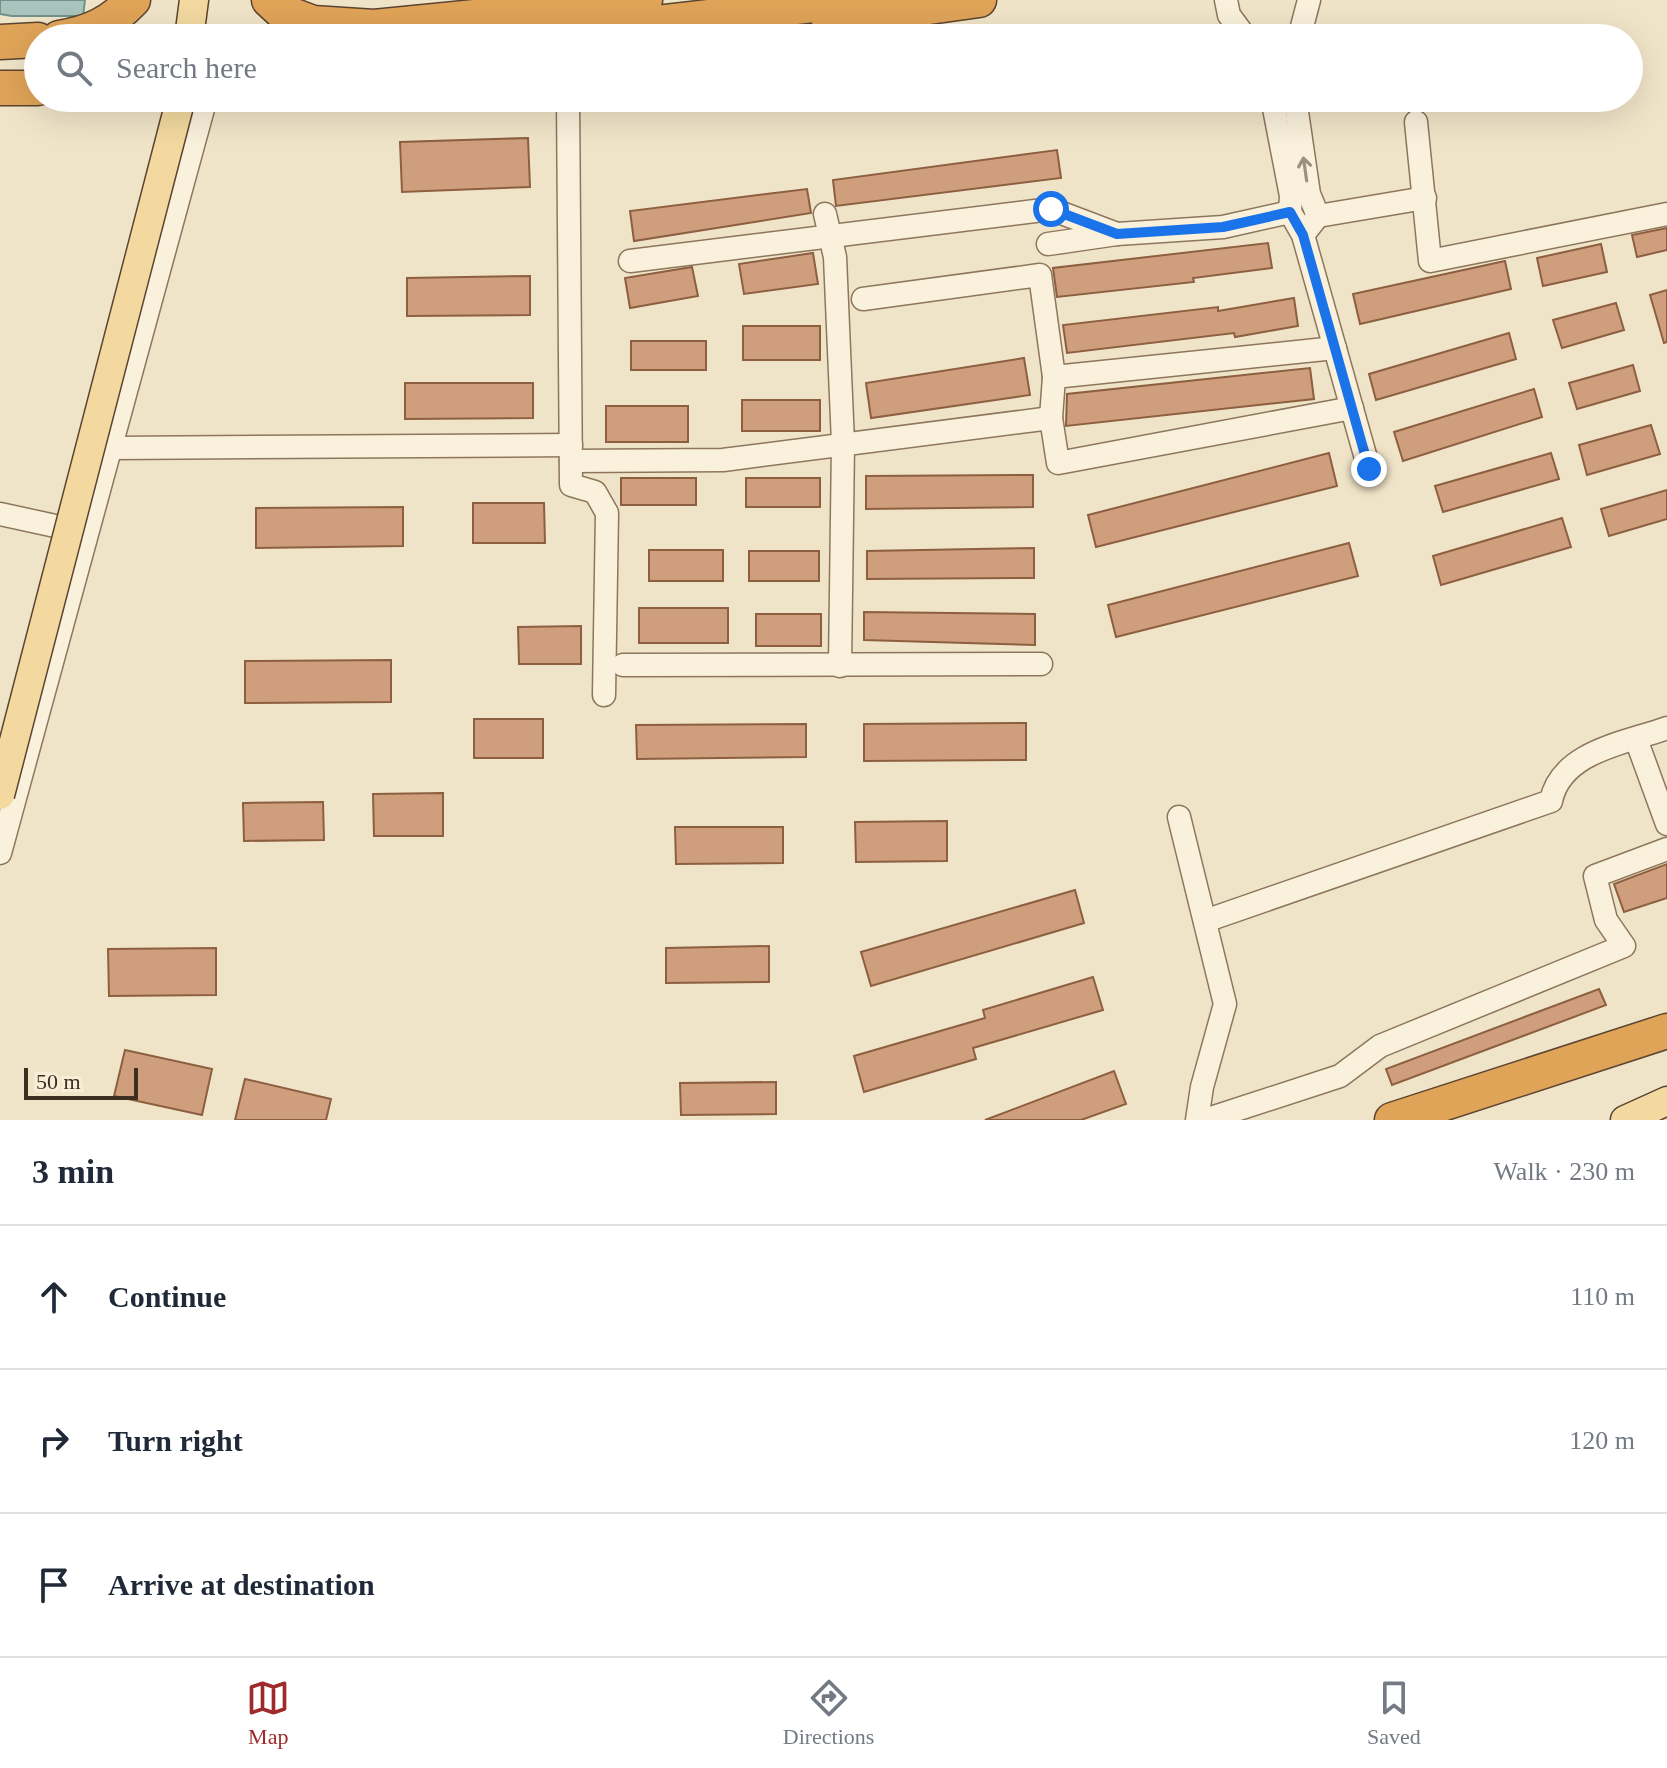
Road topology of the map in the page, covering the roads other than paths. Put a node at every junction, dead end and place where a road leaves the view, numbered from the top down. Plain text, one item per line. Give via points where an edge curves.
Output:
1 (133, 0) edge
2 (178, 0) edge
3 (194, 0) edge
4 (269, 0) edge
5 (645, 0) edge
6 (857, 0) edge
7 (979, 0) edge
8 (1226, 0) edge
9 (1309, 0) edge
10 (813, 2) edge
11 (106, 24) edge
12 (175, 24) edge
13 (191, 24) edge
14 (328, 24) edge
15 (404, 24) edge
16 (637, 24) edge
17 (809, 24) edge
18 (1236, 24) edge
19 (1303, 24) edge
20 (24, 41) edge
21 (0, 42) edge
22 (0, 70) edge
23 (24, 70) edge
24 (0, 88) edge
25 (24, 88) edge
26 (163, 112) edge
27 (177, 112) edge
28 (202, 112) edge
29 (568, 112) edge
30 (1275, 112) edge
31 (1297, 112) edge
32 (1416, 122) dead end
33 (1425, 198) junction
34 (1290, 212) junction
35 (1667, 214) edge
36 (1318, 216) junction
37 (827, 224) junction
38 (1117, 234) junction
39 (1303, 235) junction
40 (1048, 244) dead end
41 (630, 261) dead end
42 (863, 299) dead end
43 (1335, 348) junction
44 (1054, 377) junction
45 (1352, 408) junction
46 (1051, 418) junction
47 (843, 443) junction
48 (111, 448) junction
49 (571, 453) junction
50 (1369, 469) dead end
51 (0, 514) edge
52 (88, 533) junction
53 (1041, 664) dead end
54 (623, 665) dead end
55 (840, 666) junction
56 (604, 695) dead end
57 (0, 728) edge
58 (1667, 728) edge
59 (1636, 739) junction
60 (0, 795) edge
61 (1179, 817) dead end
62 (1667, 824) edge
63 (1667, 849) edge
64 (0, 853) edge
65 (1205, 921) junction
66 (1667, 1031) edge
67 (1667, 1053) edge
68 (1667, 1101) edge
69 (1197, 1120) edge
70 (1205, 1120) edge
71 (1392, 1120) edge
72 (1465, 1120) edge
73 (1625, 1120) edge

1 - 11 highway
2 - 12 main road
3 - 13 main road
4 - 14 highway via 281,11
5 - 15 highway
6 - 10 highway
7 - 17 highway
8 - 18 street
9 - 19 street
10 - 16 highway
20 - 21 highway
22 - 23 highway
24 - 25 highway
26 - 57 main road
27 - 60 main road, bridge
28 - 48 street
29 - 49 street
30 - 34 street
36 -> 31 street via 1309,194
32 - 33 street
33 - 35 street via 1430,261
33 - 36 street
34 - 38 street via 1223,227
34 - 39 street
36 - 39 street
37 - 38 street via 1051,209
37 - 41 street
37 - 47 street via 835,257
38 - 40 street
39 - 43 street
42 - 44 street via 1040,275
43 - 44 street
43 - 45 street
44 - 46 street
45 - 46 street via 1058,463
45 - 50 street
46 - 47 street
47 - 49 street via 723,460
47 - 55 street
48 - 49 street
48 - 52 street
49 - 56 street via 571,485 595,492 607,513
51 - 52 street
52 - 64 street
53 - 55 street
54 - 55 street
58 - 59 street
59 - 62 street
59 - 65 street via 1574,763 1559,779 1551,801
61 - 65 street
63 - 70 street via 1595,876 1606,920 1624,946 1380,1046 1340,1076
65 - 69 street via 1225,1004
66 - 71 highway
67 - 72 highway
68 - 73 main road

